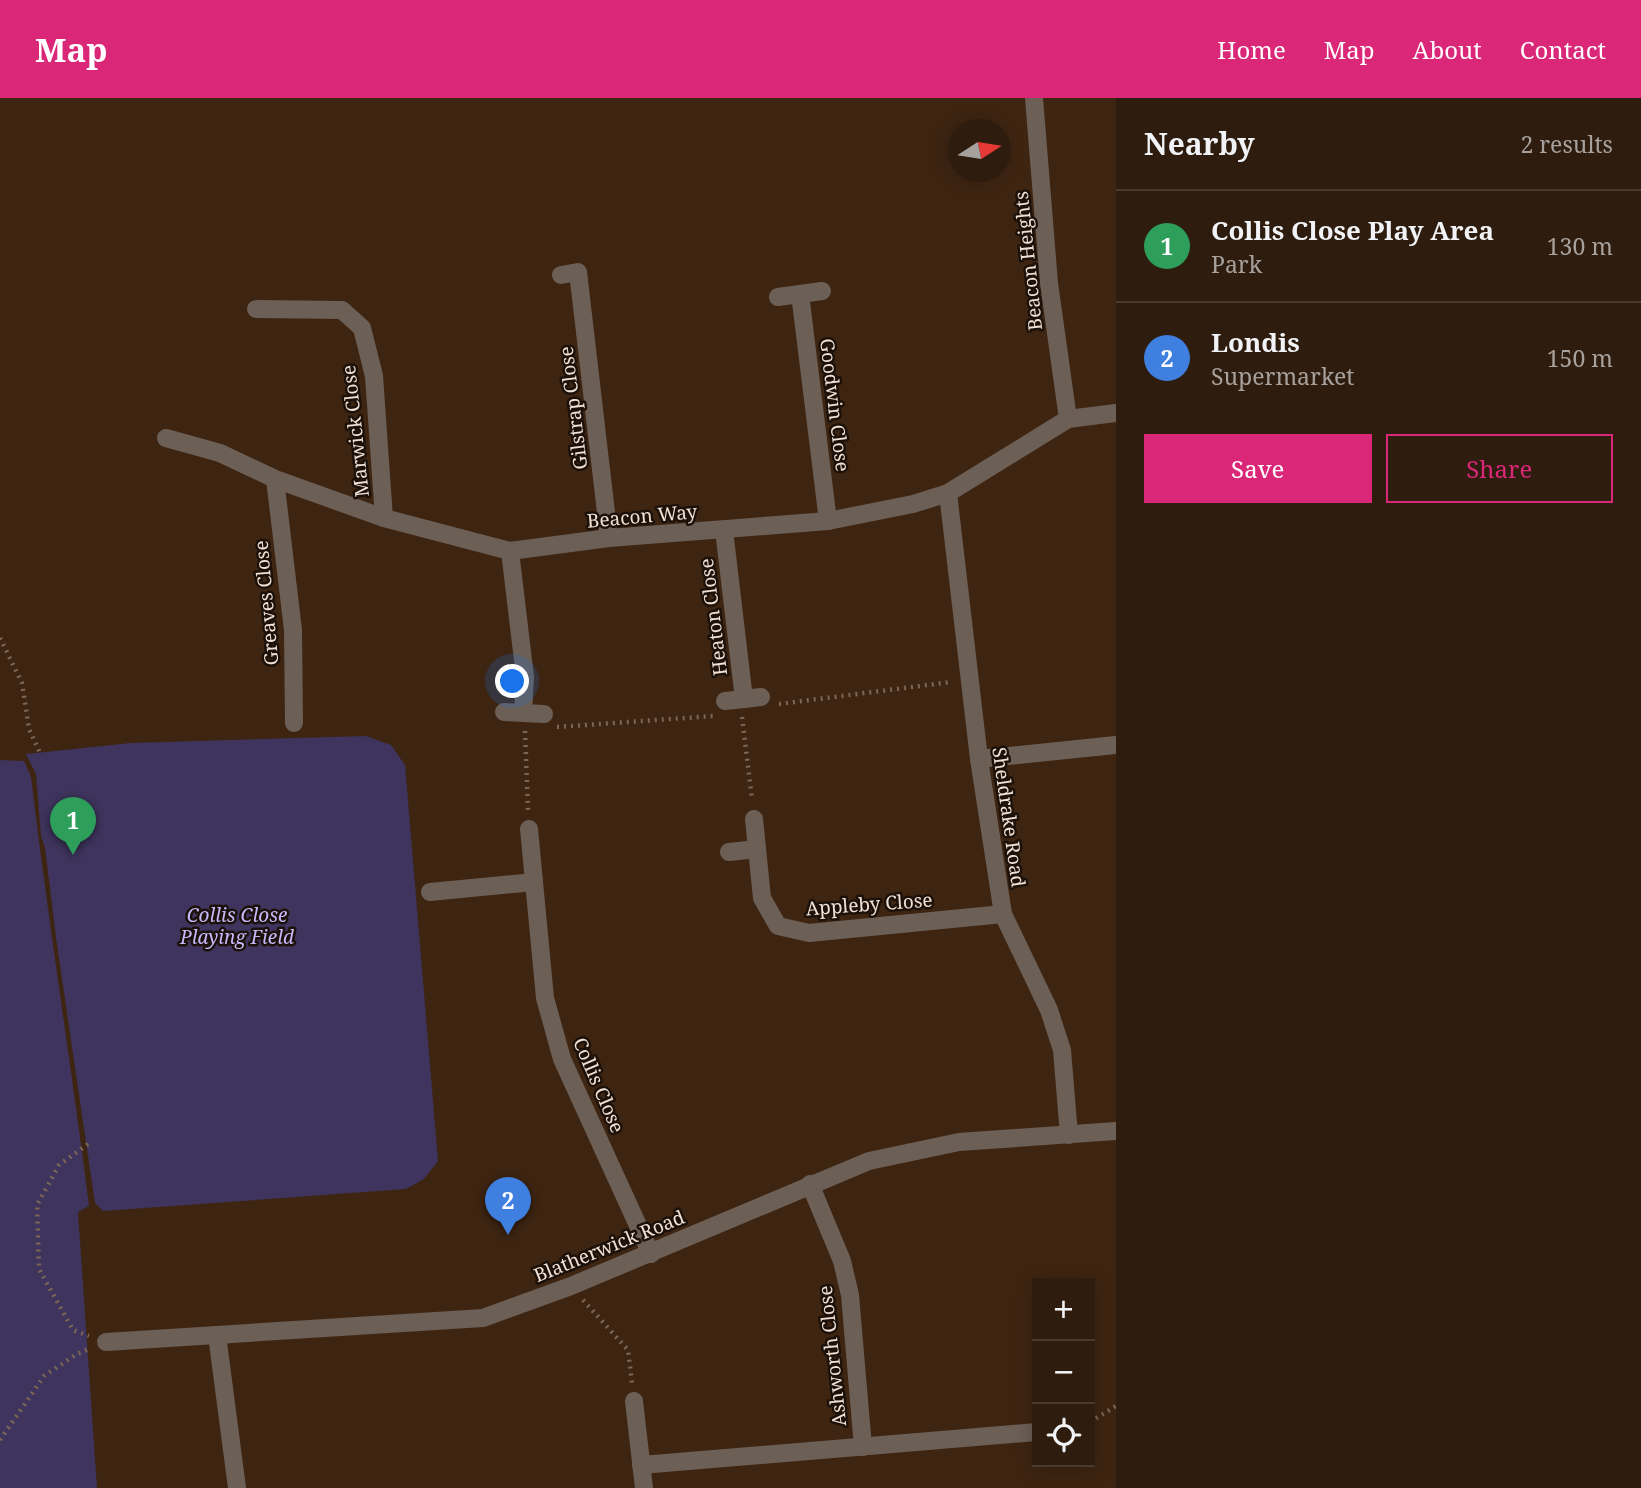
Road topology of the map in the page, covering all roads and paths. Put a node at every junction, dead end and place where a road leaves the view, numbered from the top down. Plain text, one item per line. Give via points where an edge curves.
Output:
1 (1034, 98) edge
2 (596, 268) dead end
3 (822, 291) dead end
4 (800, 294) junction
5 (778, 297) dead end
6 (256, 309) dead end
7 (1116, 413) edge
8 (1069, 419) junction
9 (166, 438) dead end
10 (275, 479) junction
11 (948, 493) junction
12 (384, 518) junction
13 (828, 521) junction
14 (724, 530) junction
15 (609, 538) junction
16 (510, 551) junction
17 (0, 638) edge
18 (969, 679) junction
19 (752, 698) junction
20 (725, 701) dead end
21 (504, 712) dead end
22 (523, 713) junction
23 (713, 715) dead end
24 (547, 721) joint
25 (294, 723) dead end
26 (1116, 745) edge
27 (40, 752) dead end
28 (979, 759) junction
29 (754, 819) joint
30 (529, 829) joint
31 (757, 849) junction
32 (729, 852) dead end
33 (534, 882) junction
34 (430, 892) dead end
35 (1003, 914) junction
36 (1116, 1131) edge
37 (1069, 1135) junction
38 (88, 1144) dead end
39 (810, 1184) junction
40 (651, 1254) junction
41 (571, 1286) junction
42 (217, 1335) junction
43 (106, 1342) junction
44 (634, 1401) joint
45 (1116, 1406) edge
46 (1095, 1419) edge
47 (1032, 1432) edge
48 (0, 1440) edge
49 (863, 1447) junction
50 (641, 1465) junction
51 (237, 1488) edge
52 (644, 1488) edge

1 - 8 street, Beacon Heights via 1049,283
2 - 15 street, Gilstrap Close via 570,274
3 - 4 street
4 - 5 street
4 - 13 street, Goodwin Close
6 - 12 street, Marwick Close via 342,310 362,328 374,376
7 - 8 street, Beacon Way
8 - 11 street, Beacon Way
9 - 10 street, Beacon Way via 220,453
10 - 12 street, Beacon Way
10 - 25 street, Greaves Close via 293,630
11 - 13 street, Beacon Way
11 - 18 street, Sheldrake Road
12 - 16 street, Beacon Way
13 - 14 street, Beacon Way
14 - 15 street, Beacon Way
14 - 19 street, Heaton Close
15 - 16 street, Beacon Way
16 - 22 street via 525,677
17 - 27 path via 22,683 29,729
18 - 19 path via 771,705
18 - 28 street, Sheldrake Road
19 - 20 street, Heaton Close
19 - 29 path via 741,713
21 - 22 street
22 - 24 street
22 - 30 path
23 - 24 path via 630,723
26 - 28 street
28 - 35 street, Sheldrake Road
29 - 31 street, Appleby Close
30 - 33 street, Collis Close
31 - 32 street
31 - 35 street, Appleby Close via 762,898 778,926 809,933
33 - 34 street
33 - 40 street, Collis Close via 545,998 562,1059
35 - 37 street, Sheldrake Road via 1049,1010 1062,1050
36 - 37 street, Blatherwick Road
37 - 39 street, Blatherwick Road via 959,1142 869,1161
38 - 43 path via 59,1165 37,1205 39,1269 73,1330
39 - 40 street, Blatherwick Road
39 - 49 street, Ashworth Close via 842,1261 850,1295
40 - 41 street, Blatherwick Road
41 - 42 street, Blatherwick Road via 483,1318
41 - 44 path via 628,1350
42 - 43 street, Blatherwick Road
42 - 51 street
43 - 48 path via 44,1376
44 - 50 street
45 - 46 path
47 - 49 street, Ashworth Close
49 - 50 street, Ashworth Close
50 - 52 street

